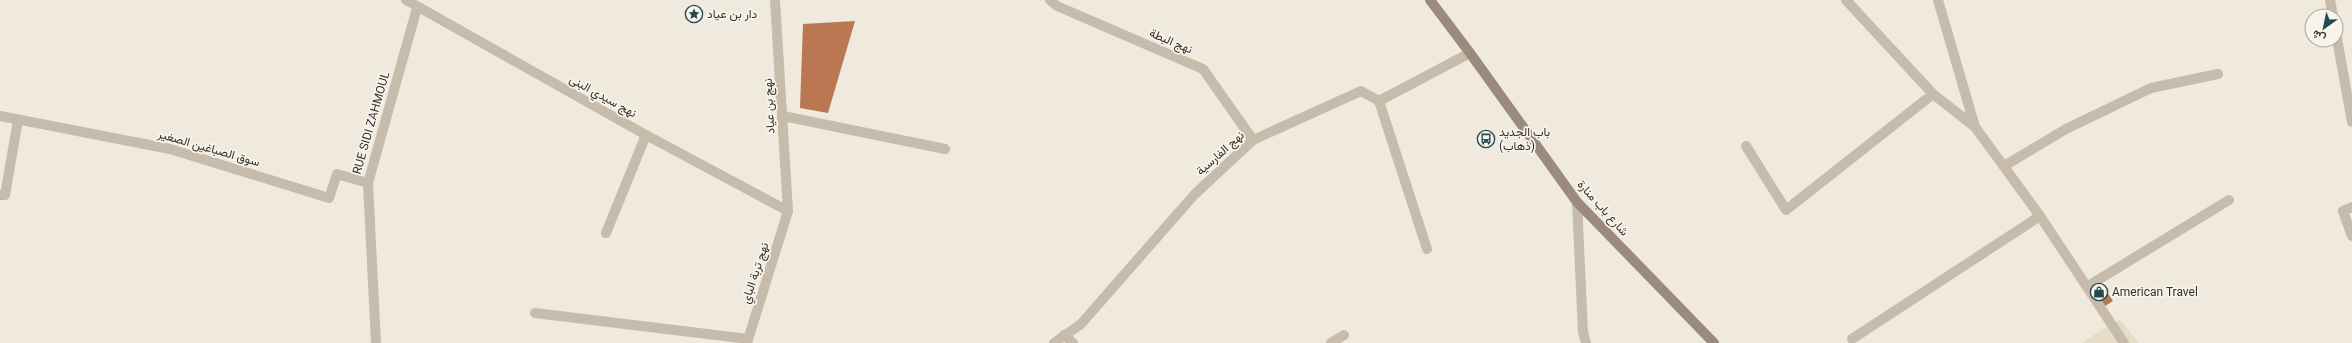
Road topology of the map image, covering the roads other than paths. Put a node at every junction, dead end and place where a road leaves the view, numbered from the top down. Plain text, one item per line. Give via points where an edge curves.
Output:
1 (406, 0) edge
2 (776, 0) edge
3 (1050, 0) edge
4 (1430, 0) edge
5 (1846, 0) edge
6 (1938, 0) edge
7 (417, 8) junction
8 (2339, 48) edge
9 (1470, 53) junction
10 (2218, 74) dead end
11 (1933, 94) junction
12 (1379, 101) junction
13 (0, 116) edge
14 (783, 116) junction
15 (18, 120) junction
16 (2352, 122) edge
17 (1975, 127) junction
18 (646, 135) junction
19 (1253, 140) junction
20 (1746, 146) dead end
21 (945, 149) dead end
22 (2004, 166) junction
23 (368, 183) junction
24 (0, 195) edge
25 (2229, 200) dead end
26 (1577, 202) junction
27 (2352, 207) edge
28 (788, 211) junction
29 (2040, 216) junction
30 (606, 233) dead end
31 (2352, 236) edge
32 (1427, 249) dead end
33 (2088, 286) junction
34 (535, 313) dead end
35 (1064, 335) junction
36 (1344, 335) dead end
37 (1852, 339) dead end
38 (747, 341) edge
39 (376, 343) edge
40 (1054, 343) edge
41 (1074, 343) edge
42 (1331, 343) edge
43 (1586, 343) edge
44 (1714, 343) edge
45 (2124, 343) edge

1 - 7 street, نهج سيدي البنى
2 - 14 street, نهج بن عياد
3 - 19 street, نهج البطة via 1057,6 1203,69
4 - 9 main road, شارع باب منارة
5 - 11 street
6 - 17 street
7 - 18 street, نهج سيدي البنى
7 - 23 street, RUE SIDI ZAHMOUL
8 - 16 street
9 - 12 street
9 - 26 main road, شارع باب منارة
10 - 22 street via 2151,88 2066,129
11 - 17 street
11 - 20 street via 1786,210
12 - 19 street, نهج الفارسية via 1361,92
12 - 32 street
13 - 15 street, سوق الصباغين الصغير
14 - 21 street
14 - 28 street, نهج بن عياد
15 - 23 street, سوق الصباغين الصغير via 170,149 329,198 337,174
15 - 24 street via 5,195
17 - 22 street
18 - 28 street, نهج سيدي البنى
18 - 30 street
19 - 35 street, نهج الفارسية via 1194,195 1081,324
22 - 29 street
23 - 39 street, RUE SIDI ZAHMOUL
25 - 33 street
26 - 43 street via 1583,332
26 - 44 main road, شارع باب منارة
27 - 31 street via 2343,211
28 - 38 street, نهج تربة الباي
29 - 33 street
29 - 37 street
33 - 45 street
34 - 38 street
35 - 40 street, نهج الفارسية
35 - 41 street
36 - 42 street

